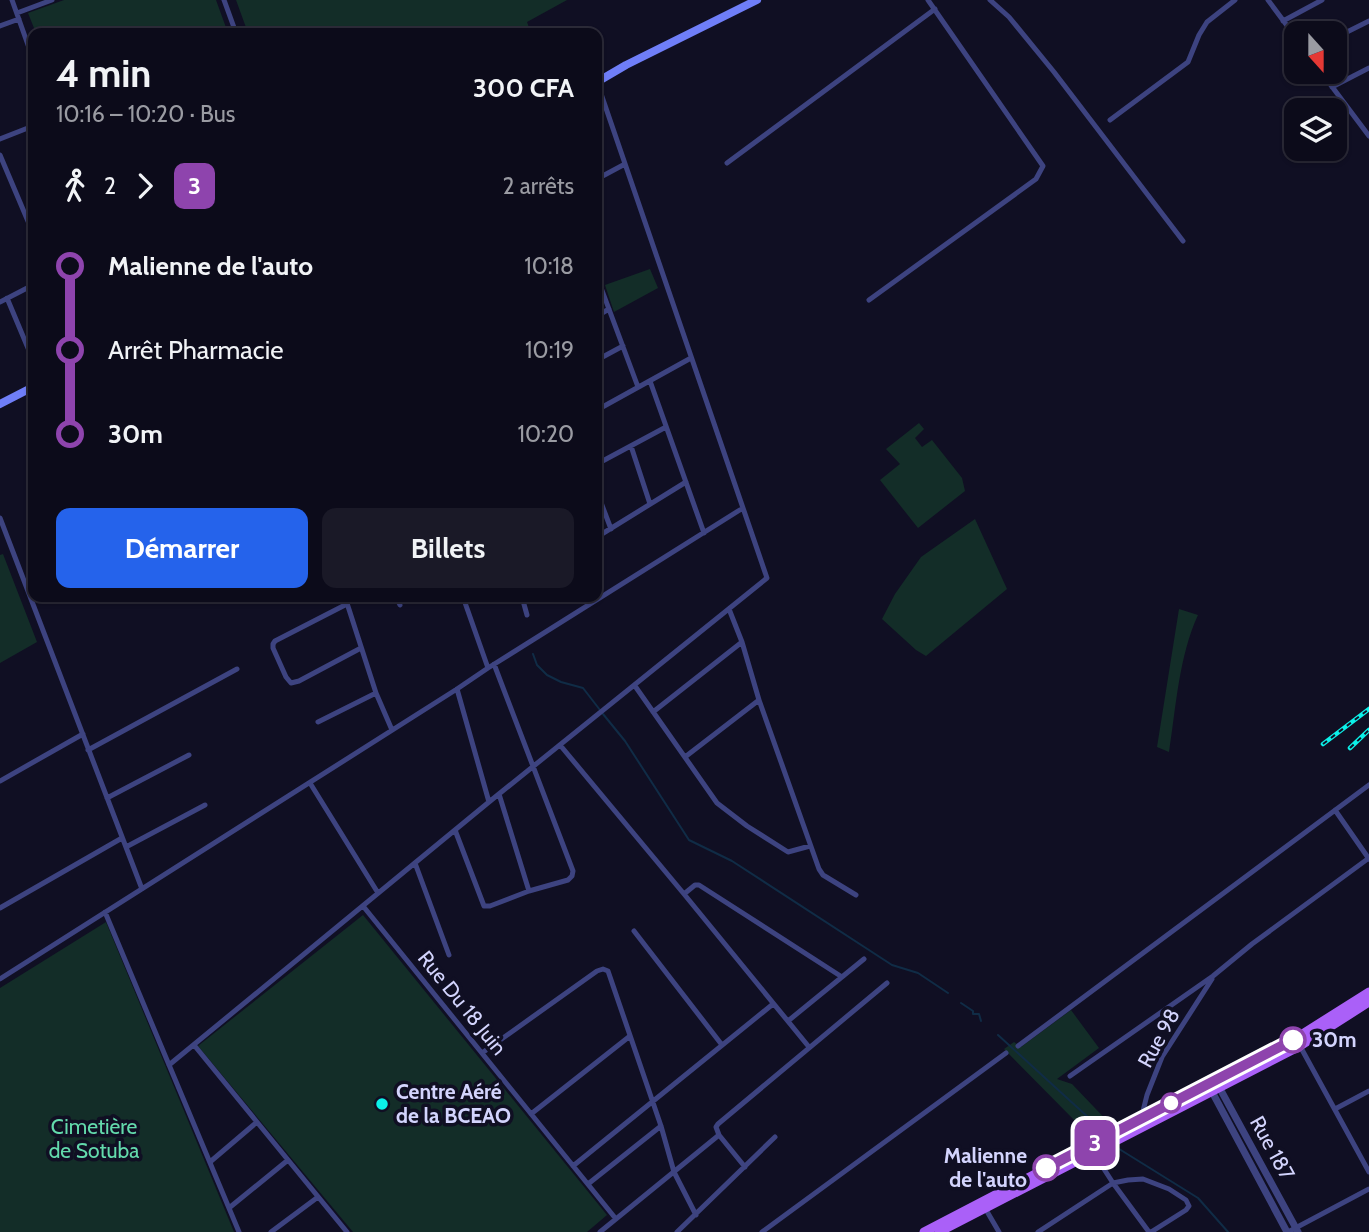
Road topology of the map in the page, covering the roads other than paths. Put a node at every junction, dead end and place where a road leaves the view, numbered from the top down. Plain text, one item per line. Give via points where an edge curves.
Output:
1 (12, 0) edge
2 (52, 0) edge
3 (224, 0) edge
4 (757, 0) edge
5 (928, 0) edge
6 (990, 0) edge
7 (1235, 0) edge
8 (1268, 0) edge
9 (1322, 0) edge
10 (741, 4) edge
11 (935, 9) junction
12 (18, 16) junction
13 (1283, 20) joint
14 (1369, 21) edge
15 (0, 26) edge
16 (234, 28) edge
17 (1348, 32) edge
18 (28, 45) edge
19 (1369, 68) edge
20 (602, 79) edge
21 (1330, 84) edge
22 (1332, 87) junction
23 (602, 97) edge
24 (1110, 120) dead end
25 (1368, 122) edge
26 (28, 128) edge
27 (1364, 130) junction
28 (1369, 136) edge
29 (0, 139) edge
30 (0, 155) edge
31 (727, 163) dead end
32 (625, 164) junction
33 (602, 176) edge
34 (28, 221) edge
35 (1183, 241) dead end
36 (28, 288) edge
37 (602, 290) edge
38 (7, 298) junction
39 (869, 300) dead end
40 (0, 302) edge
41 (609, 309) junction
42 (602, 313) edge
43 (623, 346) junction
44 (28, 348) edge
45 (602, 357) edge
46 (691, 358) junction
47 (650, 381) junction
48 (638, 387) junction
49 (28, 390) edge
50 (0, 404) edge
51 (602, 407) edge
52 (666, 427) junction
53 (631, 446) junction
54 (602, 461) edge
55 (686, 482) junction
56 (602, 505) edge
57 (650, 505) junction
58 (743, 508) junction
59 (0, 518) edge
60 (611, 528) junction
61 (704, 533) junction
62 (602, 534) edge
63 (28, 591) edge
64 (602, 597) edge
65 (32, 602) edge
66 (398, 602) edge
67 (465, 602) edge
68 (523, 602) edge
69 (593, 602) edge
70 (347, 604) joint
71 (400, 606) dead end
72 (729, 609) junction
73 (527, 615) dead end
74 (742, 642) junction
75 (361, 648) junction
76 (491, 666) junction
77 (236, 669) dead end
78 (635, 685) junction
79 (457, 689) junction
80 (376, 693) junction
81 (759, 701) junction
82 (653, 712) junction
83 (318, 722) dead end
84 (392, 730) junction
85 (83, 734) junction
86 (560, 745) junction
87 (88, 750) junction
88 (189, 755) dead end
89 (685, 757) junction
90 (534, 766) junction
91 (0, 781) edge
92 (310, 783) junction
93 (1369, 785) edge
94 (499, 794) junction
95 (107, 799) junction
96 (489, 802) junction
97 (205, 805) dead end
98 (1335, 810) junction
99 (455, 830) junction
100 (122, 838) junction
101 (810, 846) junction
102 (126, 847) junction
103 (1369, 858) edge
104 (415, 863) junction
105 (142, 889) junction
106 (529, 891) junction
107 (378, 893) junction
108 (684, 894) junction
109 (856, 895) dead end
110 (363, 906) junction
111 (0, 908) edge
112 (105, 912) junction
113 (634, 931) dead end
114 (449, 955) dead end
115 (864, 959) dead end
116 (1213, 976) junction
117 (842, 977) junction
118 (0, 979) edge
119 (887, 983) dead end
120 (1369, 992) edge
121 (1369, 1002) edge
122 (773, 1003) junction
123 (788, 1021) junction
124 (630, 1036) junction
125 (194, 1045) junction
126 (722, 1045) junction
127 (1300, 1045) junction
128 (1018, 1046) dead end
129 (809, 1047) junction
130 (482, 1053) junction
131 (1006, 1053) dead end
132 (169, 1065) junction
133 (1070, 1076) dead end
134 (1213, 1086) junction
135 (1369, 1091) edge
136 (653, 1102) junction
137 (1335, 1110) junction
138 (531, 1114) junction
139 (1141, 1119) junction
140 (257, 1122) junction
141 (661, 1126) junction
142 (719, 1135) junction
143 (1116, 1135) junction
144 (775, 1137) dead end
145 (1102, 1143) junction
146 (1093, 1151) junction
147 (288, 1160) junction
148 (210, 1162) junction
149 (573, 1166) junction
150 (745, 1167) junction
151 (674, 1172) junction
152 (1369, 1172) edge
153 (588, 1184) junction
154 (1113, 1184) junction
155 (1369, 1189) edge
156 (318, 1196) junction
157 (983, 1205) junction
158 (229, 1208) junction
159 (696, 1215) junction
160 (616, 1219) junction
161 (1297, 1230) edge
162 (277, 1231) edge
163 (239, 1232) edge
164 (347, 1232) edge
165 (600, 1232) edge
166 (677, 1232) edge
167 (762, 1232) edge
168 (924, 1232) edge
169 (939, 1232) edge
170 (999, 1232) edge
171 (1038, 1232) edge
172 (1150, 1232) edge
173 (1288, 1232) edge

1 - 12 street
2 - 12 street
3 - 16 street
4 - 10 main road
5 - 11 street
6 - 35 street via 1054,72
7 - 24 street via 1207,22 1188,62
8 - 13 street
9 - 13 street
10 - 20 main road
11 - 31 street
11 - 39 street via 1043,166 1026,187
12 - 15 street
12 - 18 street
14 - 17 street
19 - 22 street
21 - 22 street
22 - 27 street
23 - 32 street
25 - 27 street
26 - 29 street
27 - 28 street
30 - 34 street
32 - 33 street
32 - 46 street
36 - 38 street
37 - 41 street
38 - 40 street
38 - 44 street
41 - 42 street
41 - 43 street
43 - 45 street
43 - 48 street
46 - 47 street
46 - 58 street
47 - 48 street
47 - 52 street
48 - 51 street
49 - 50 main road
52 - 53 street
52 - 55 street
53 - 54 street
53 - 57 street
55 - 57 street
55 - 61 street
56 - 60 street
57 - 60 street
58 - 61 street
58 - 72 street via 768,578
59 - 63 street
60 - 62 street
61 - 64 street
65 - 85 street
66 - 71 street
67 - 76 street
68 - 73 street
69 - 76 street
70 - 75 street
70 - 75 street via 275,641 273,648 291,683
72 - 74 street
72 - 78 street
74 - 81 street
74 - 82 street
75 - 80 street
76 - 79 street
76 - 90 street
77 - 87 street
78 - 82 street
78 - 86 street
79 - 84 street
79 - 96 street
80 - 83 street
80 - 84 street
81 - 89 street
81 - 101 street
82 - 89 street
84 - 92 street
85 - 87 street
85 - 91 street
86 - 90 street
86 - 108 street
87 - 95 street
88 - 95 street
89 - 101 street via 717,803 747,826 788,852
90 - 94 street
90 - 106 street via 573,871 568,880
92 - 105 street
92 - 107 street
93 - 98 street
94 - 96 street
94 - 106 street
95 - 100 street
96 - 99 street
97 - 102 street
98 - 103 street
98 - 128 street
99 - 104 street
99 - 106 street via 484,906
100 - 102 street
100 - 111 street
101 - 109 street via 823,875
102 - 105 street
103 - 116 street
104 - 107 street
104 - 114 street
105 - 112 street
107 - 110 street
108 - 117 street via 699,885
108 - 122 street
110 - 125 street
110 - 130 street, Rue Du 18 Juin
112 - 118 street
112 - 132 street
113 - 126 street
115 - 117 street
116 - 133 street
116 - 139 street, Rue 98 via 1162,1057
117 - 123 street
119 - 129 street
120 - 134 main road
121 - 127 main road
122 - 123 street
122 - 126 street
123 - 129 street
124 - 130 street via 608,971 603,969
124 - 136 street
124 - 138 street
125 - 132 street
125 - 140 street
126 - 136 street
127 - 134 main road
127 - 137 street
129 - 142 street via 718,1124
130 - 138 street, Rue Du 18 Juin
131 - 167 street
132 - 148 street
134 - 139 main road
134 - 143 main road
134 - 161 street, Rue 187
134 - 173 street, Rue 187
135 - 137 street
136 - 141 street
136 - 149 street
137 - 152 street
138 - 149 street, Rue Du 18 Juin
139 - 143 main road
140 - 147 street
140 - 148 street
141 - 151 street
141 - 153 street
142 - 150 street
142 - 151 street
143 - 145 main road
144 - 150 street
145 - 146 main road
145 - 157 main road
146 - 154 street
146 - 157 main road
147 - 156 street
147 - 158 street
148 - 158 street
149 - 153 street, Rue Du 18 Juin
150 - 159 street
151 - 159 street
151 - 160 street
153 - 160 street, Rue Du 18 Juin
154 - 171 street
154 - 172 street
154 - 172 street via 1143,1180 1186,1200 1186,1210
155 - 161 street
156 - 162 street
156 - 164 street
157 - 168 main road
157 - 169 main road
157 - 170 street
158 - 163 street
159 - 166 street
160 - 165 street
161 - 173 street

